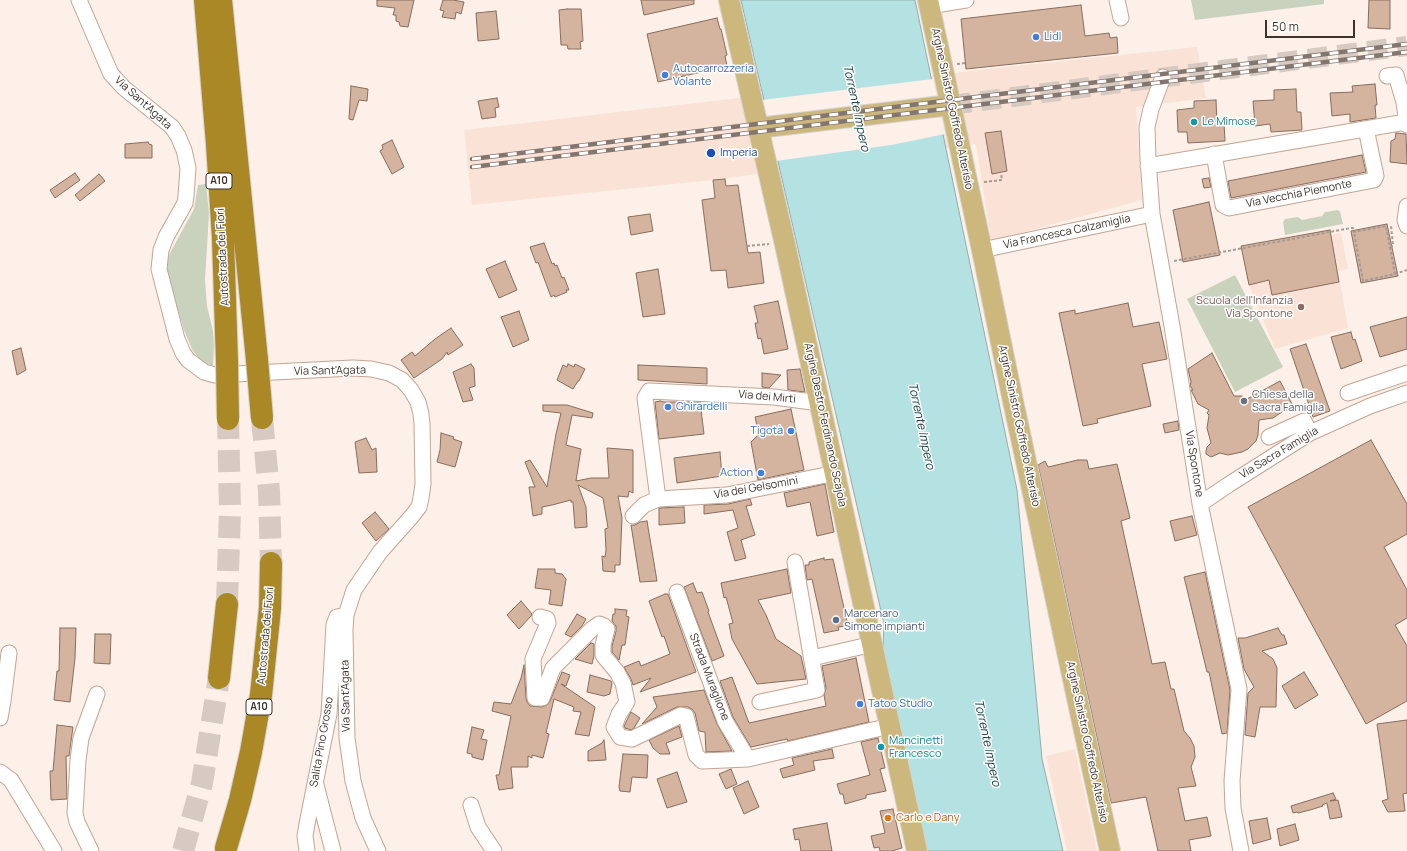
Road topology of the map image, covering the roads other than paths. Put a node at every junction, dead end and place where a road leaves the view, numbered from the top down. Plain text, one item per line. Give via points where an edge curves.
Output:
1 (80, 0) edge
2 (205, 0) edge
3 (221, 0) edge
4 (729, 0) edge
5 (966, 0) edge
6 (1116, 0) edge
7 (929, 3) edge
8 (1121, 18) dead end
9 (1387, 76) dead end
10 (1163, 77) dead end
11 (951, 105) tunnel mouth
12 (1406, 124) edge
13 (758, 128) junction
14 (1366, 129) junction
15 (1214, 154) junction
16 (1148, 166) junction
17 (1152, 214) junction
18 (982, 250) junction
19 (1407, 374) edge
20 (1348, 393) dead end
21 (1407, 393) edge
22 (820, 403) junction
23 (262, 418) tunnel mouth
24 (228, 419) tunnel mouth
25 (1310, 433) junction
26 (1269, 437) dead end
27 (836, 473) junction
28 (658, 499) junction
29 (1200, 504) junction
30 (633, 516) dead end
31 (795, 562) dead end
32 (271, 563) tunnel mouth
33 (677, 592) dead end
34 (227, 604) tunnel mouth
35 (346, 615) junction
36 (540, 617) dead end
37 (873, 644) junction
38 (10, 653) dead end
39 (812, 658) junction
40 (219, 678) tunnel mouth
41 (97, 694) dead end
42 (760, 702) dead end
43 (0, 718) edge
44 (890, 726) junction
45 (748, 759) junction
46 (0, 772) edge
47 (315, 782) junction
48 (471, 805) dead end
49 (226, 848) dead end
50 (54, 851) edge
51 (91, 851) edge
52 (307, 851) edge
53 (333, 851) edge
54 (378, 851) edge
55 (494, 851) edge
56 (917, 851) edge
57 (1110, 851) edge
58 (1241, 851) edge

1 - 35 street, Via Sant'Agata via 111,74 124,88 172,127 184,150 188,168 185,203 166,237 161,250 159,269 177,339 188,360 204,372 215,375 371,369 389,373 402,380 418,402 422,424 423,484 419,507 380,552 354,590
2 - 24 highway, Autostrada dei Fiori / A10, bridge via 218,152
3 - 23 highway, Autostrada dei Fiori / A10, bridge
4 - 13 main road, Argine Destro Ferdinando Scajola
5 - 7 street
6 - 8 street
7 - 18 main road, Argine Sinistro Goffredo Alterisio
9 - 12 street via 1396,75 1404,102
10 - 16 street, Via Spontone via 1151,109 1148,127
11 - 13 main road
12 - 14 street
13 - 22 main road, Argine Destro Ferdinando Scajola
14 - 15 street
14 - 15 street, Via Vecchia Piemonte via 1376,176 1374,180 1229,208 1223,205
15 - 16 street
16 - 17 street, Via Spontone
17 - 18 street, Via Francesca Calzamiglia
17 - 29 street, Via Spontone
18 - 57 main road, Argine Sinistro Goffredo Alterisio
19 - 20 street
21 - 25 street, Via Sacra Famiglia via 1370,406
22 - 27 main road, Argine Destro Ferdinando Scajola
22 - 28 street, Via dei Mirti via 774,397 649,392 645,398
25 - 26 street via 1304,421
25 - 29 street, Via Sacra Famiglia
27 - 28 street, Via dei Gelsomini via 727,495
27 - 37 main road, Argine Destro Ferdinando Scajola
28 - 30 street, Via dei Gelsomini via 644,505
29 - 58 street, Via Spontone via 1239,689 1232,781 1233,808
31 - 39 street
32 - 49 highway, Autostrada dei Fiori / A10 via 270,608 261,695 251,752
33 - 45 street, Strada Muraglione via 725,721
34 - 40 highway
35 - 47 street, Salita Pino Grosso via 337,617 334,625 329,714
35 - 54 street, Via Sant'Agata via 347,738 353,781 361,811
36 - 45 street via 547,619 548,622 533,659 535,698 542,698 553,668 599,624 607,629 603,655 623,683 627,702 614,726 620,737 632,739 681,715 686,716 696,755 702,761
37 - 39 street
37 - 44 main road, Argine Destro Ferdinando Scajola
38 - 43 street
39 - 42 street via 817,690
41 - 51 street via 81,738 75,813
44 - 45 street
44 - 56 main road, Argine Destro Ferdinando Scajola
46 - 50 street via 11,780
47 - 52 street, Salita Pino Grosso via 306,830
47 - 53 street
48 - 55 street via 478,827

